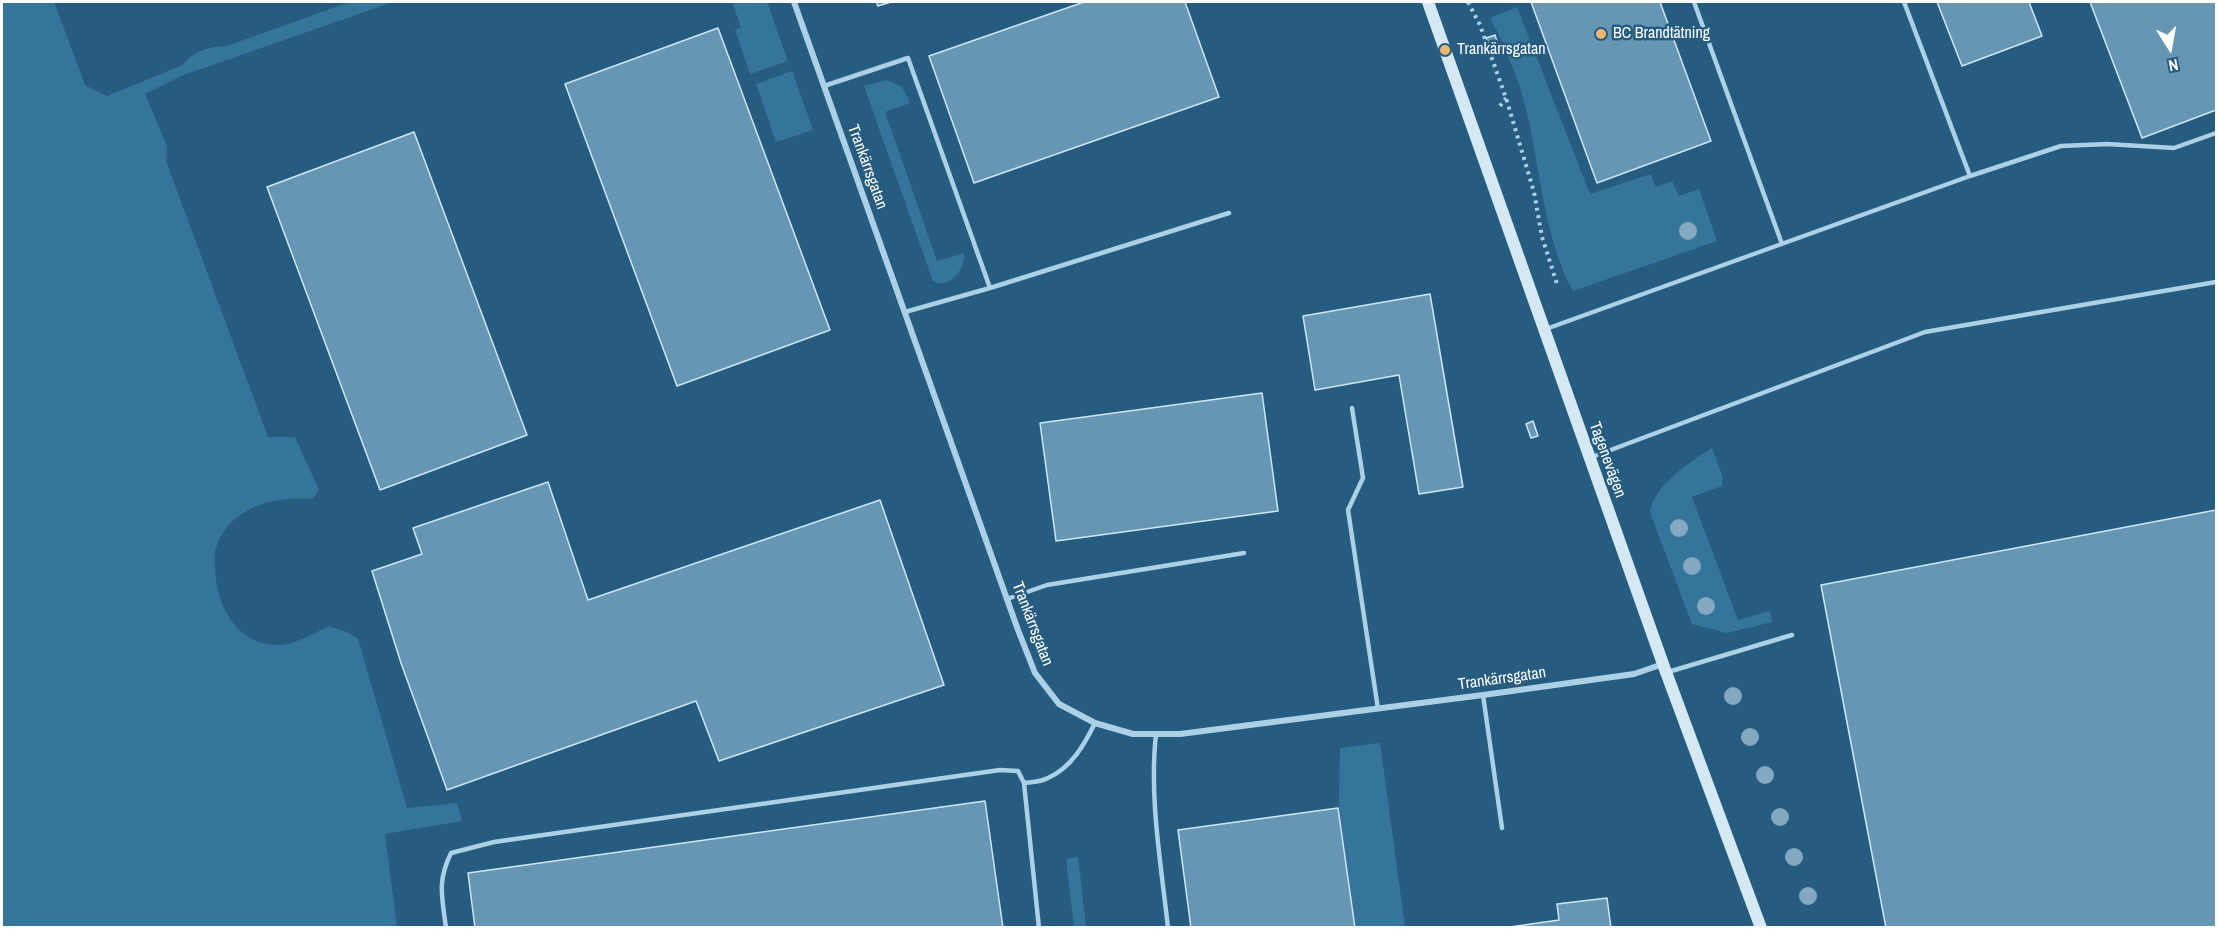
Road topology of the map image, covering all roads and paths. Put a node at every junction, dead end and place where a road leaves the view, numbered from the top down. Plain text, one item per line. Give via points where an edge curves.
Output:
1 (794, 2) edge
2 (1428, 2) edge
3 (1694, 2) edge
4 (1904, 2) edge
5 (824, 86) junction
6 (1506, 98) dead end
7 (1500, 106) dead end
8 (2217, 133) edge
9 (1970, 176) junction
10 (1229, 213) dead end
11 (1782, 244) junction
12 (2217, 282) edge
13 (990, 288) junction
14 (905, 312) junction
15 (1544, 330) junction
16 (1352, 408) dead end
17 (1590, 458) junction
18 (1244, 553) dead end
19 (1007, 600) junction
20 (1792, 635) dead end
21 (1665, 668) junction
22 (1484, 695) junction
23 (1378, 709) junction
24 (1095, 723) junction
25 (1156, 734) junction
26 (1024, 783) junction
27 (1502, 828) dead end
28 (446, 927) edge
29 (1039, 927) edge
30 (1168, 927) edge
31 (1761, 927) edge

1 - 5 street, Trankärrsgatan
2 - 15 street, Tagenevägen
3 - 11 lane
4 - 9 lane
5 - 13 lane via 908,58
5 - 14 street, Trankärrsgatan
6 - 7 path
8 - 9 lane via 2174,148 2061,146
9 - 11 lane
10 - 13 lane
11 - 15 lane
12 - 17 lane via 1925,332
13 - 14 lane
14 - 19 street, Trankärrsgatan
15 - 17 street, Tagenevägen
16 - 23 lane via 1363,477 1348,510
17 - 21 street, Tagenevägen
18 - 19 lane via 1047,585
19 - 24 street, Trankärrsgatan via 1035,673 1059,704
20 - 21 lane
21 - 22 street, Trankärrsgatan
21 - 31 street, Tagenevägen
22 - 23 street, Trankärrsgatan
22 - 27 lane
23 - 25 street, Trankärrsgatan
24 - 25 street, Trankärrsgatan via 1133,734
24 - 26 lane via 1081,750 1066,766 1047,779
25 - 30 lane via 1155,806
26 - 28 lane via 1018,771 1000,770 494,842 451,853 442,871
26 - 29 lane

